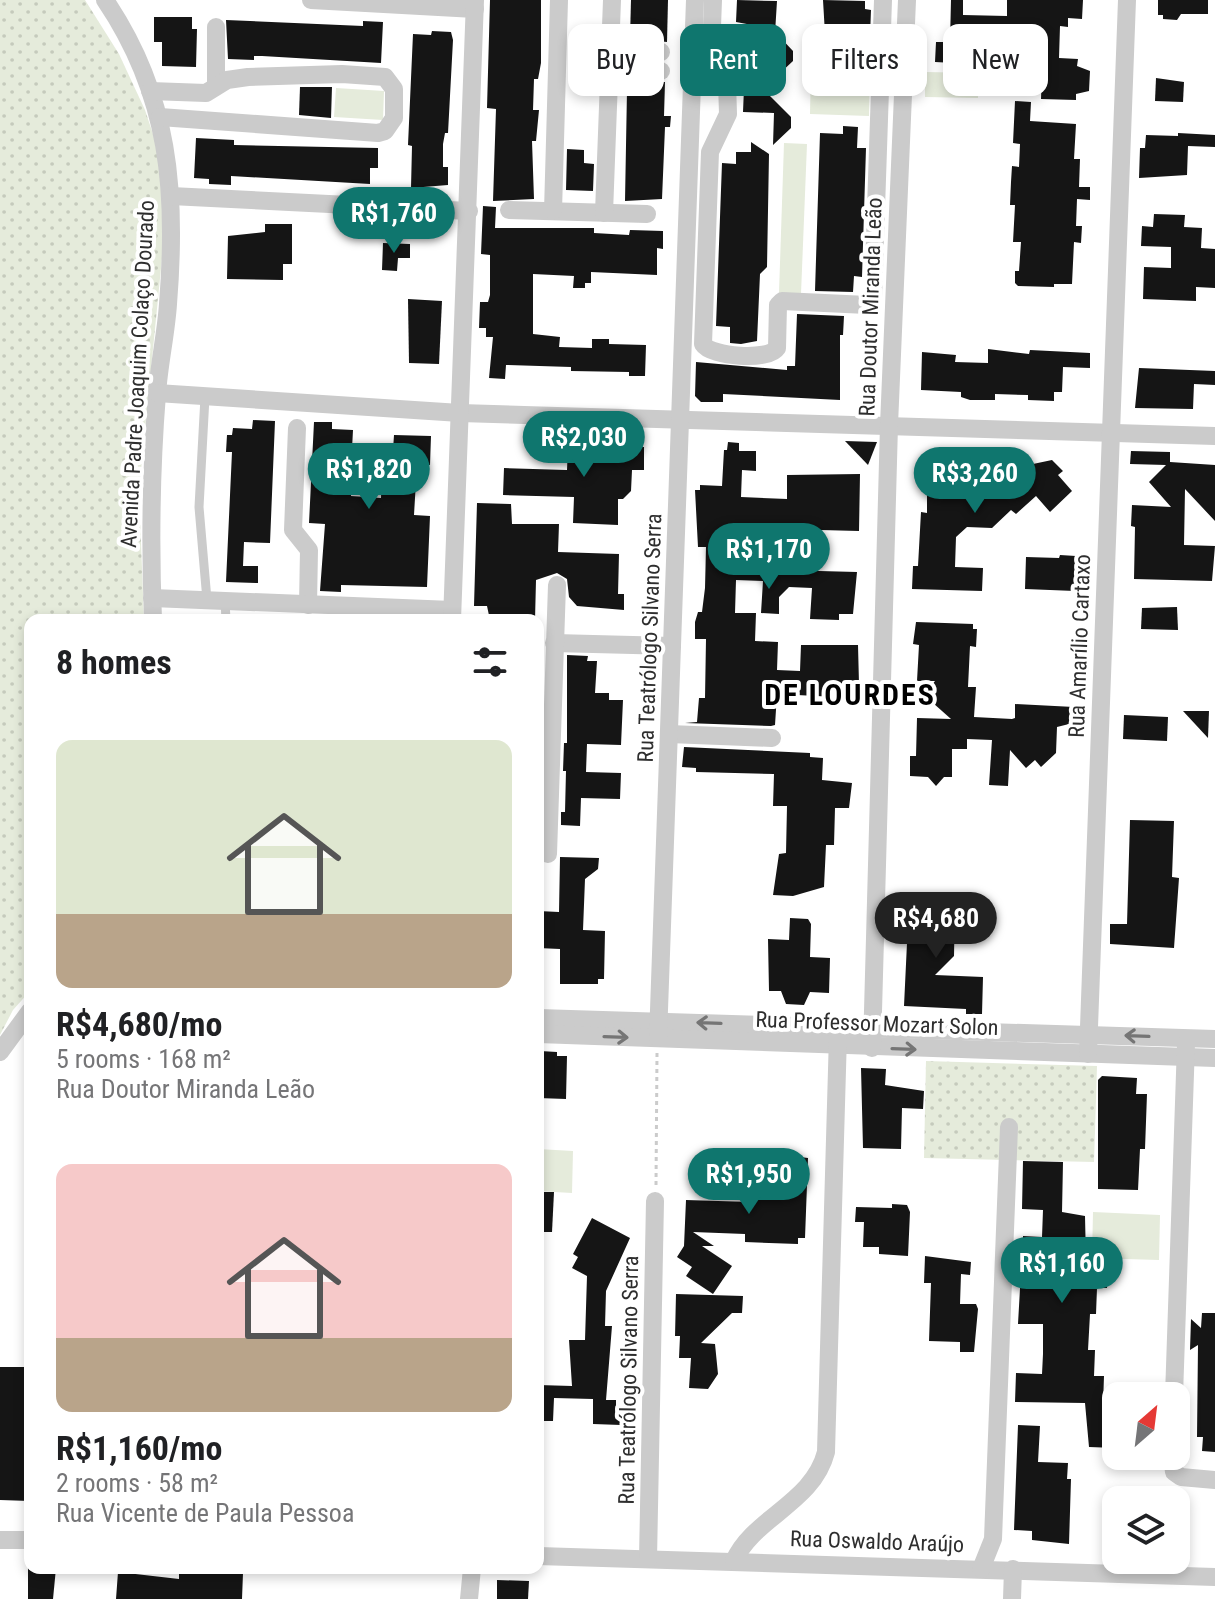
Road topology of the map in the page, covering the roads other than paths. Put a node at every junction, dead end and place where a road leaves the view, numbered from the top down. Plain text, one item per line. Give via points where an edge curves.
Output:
1 (105, 0) edge
2 (311, 0) edge
3 (559, 0) edge
4 (612, 0) edge
5 (695, 0) edge
6 (713, 0) edge
7 (883, 0) edge
8 (907, 0) edge
9 (1127, 0) edge
10 (475, 4) edge
11 (612, 24) edge
12 (694, 24) edge
13 (712, 24) edge
14 (216, 27) dead end
15 (211, 89) junction
16 (150, 91) junction
17 (611, 96) edge
18 (692, 96) edge
19 (729, 96) edge
20 (160, 117) junction
21 (207, 122) junction
22 (171, 196) junction
23 (509, 210) dead end
24 (469, 211) junction
25 (553, 211) junction
26 (604, 213) junction
27 (647, 214) dead end
28 (157, 393) junction
29 (205, 397) junction
30 (460, 413) junction
31 (681, 418) junction
32 (889, 425) junction
33 (297, 428) dead end
34 (1111, 430) junction
35 (1215, 436) edge
36 (557, 585) dead end
37 (152, 598) junction
38 (216, 600) junction
39 (308, 605) junction
40 (153, 614) edge
41 (223, 614) edge
42 (438, 614) edge
43 (452, 614) edge
44 (554, 643) junction
45 (672, 646) junction
46 (669, 734) junction
47 (772, 738) dead end
48 (548, 854) dead end
49 (544, 1019) edge
50 (24, 1020) edge
51 (658, 1029) junction
52 (544, 1034) edge
53 (1088, 1035) junction
54 (838, 1037) junction
55 (1187, 1038) junction
56 (872, 1039) junction
57 (1215, 1039) edge
58 (0, 1052) edge
59 (1088, 1054) junction
60 (1186, 1057) junction
61 (1215, 1058) edge
62 (1009, 1127) dead end
63 (655, 1201) road end
64 (1174, 1382) edge
65 (1174, 1470) edge
66 (1215, 1480) edge
67 (0, 1540) edge
68 (24, 1540) edge
69 (544, 1556) edge
70 (648, 1559) junction
71 (734, 1561) junction
72 (981, 1569) junction
73 (1013, 1569) junction
74 (471, 1574) edge
75 (1215, 1577) edge
76 (469, 1599) edge
77 (1012, 1599) edge

1 - 16 street, Avenida Padre Joaquim Colaço Dourado
2 - 10 street
3 - 25 street
4 - 11 street
5 - 12 street, Rua Teatrólogo Silvano Serra
6 - 13 street
7 - 19 street via 873,298 867,305 782,301 777,348 771,355 715,354 703,344 710,152 728,114
8 - 32 street, Rua Doutor Miranda Leão
9 - 34 street, Rua Amarílio Cartaxo
10 - 24 street
14 - 15 street
15 - 16 street
15 - 21 street
15 - 21 street via 248,77 385,77 394,89 394,118 378,133
16 - 20 street, Avenida Padre Joaquim Colaço Dourado
17 - 26 street
18 - 31 street, Rua Teatrólogo Silvano Serra
20 - 21 street
20 - 22 street, Avenida Padre Joaquim Colaço Dourado
22 - 24 street
22 - 28 street, Avenida Padre Joaquim Colaço Dourado via 168,304
23 - 25 street
24 - 30 street
25 - 26 street
26 - 27 street
28 - 29 street
28 - 37 street, Avenida Padre Joaquim Colaço Dourado
29 - 30 street
29 - 38 lane via 199,507
30 - 31 street
30 - 43 street
31 - 32 street
31 - 45 street, Rua Teatrólogo Silvano Serra
32 - 34 street
32 - 56 street, Rua Doutor Miranda Leão
33 - 39 street via 293,530 309,550
34 - 35 street
34 - 53 street, Rua Amarílio Cartaxo
36 - 44 street
37 - 38 street
37 - 40 street, Avenida Padre Joaquim Colaço Dourado
38 - 39 street
38 - 41 lane
39 - 42 street
44 - 45 street
44 - 48 street
45 - 46 street, Rua Teatrólogo Silvano Serra
46 - 47 street
46 - 51 street, Rua Teatrólogo Silvano Serra
49 - 51 street, Rua Professor Mozart Solon
50 - 58 street
52 -> 51 street, Rua Professor Mozart Solon
51 - 54 street, Rua Professor Mozart Solon
55 -> 53 street, Rua Professor Mozart Solon
53 - 56 street, Rua Professor Mozart Solon
53 - 59 street, Rua Amarílio Cartaxo
54 - 56 street, Rua Professor Mozart Solon
54 - 71 street via 826,1452 797,1497 746,1539
55 - 57 street, Rua Professor Mozart Solon
55 - 60 street
56 -> 59 street, Rua Professor Mozart Solon
59 - 60 street, Rua Professor Mozart Solon
60 - 61 street, Rua Professor Mozart Solon
60 - 64 street
62 - 72 street via 993,1539
63 - 70 street, Rua Teatrólogo Silvano Serra
65 - 66 street via 1181,1477
67 - 68 street
69 - 70 street, Rua Oswaldo Araújo
70 - 71 street, Rua Oswaldo Araújo
71 - 72 street, Rua Oswaldo Araújo
72 - 73 street, Rua Oswaldo Araújo
73 - 75 street, Rua Oswaldo Araújo
73 - 77 street
74 - 76 street

